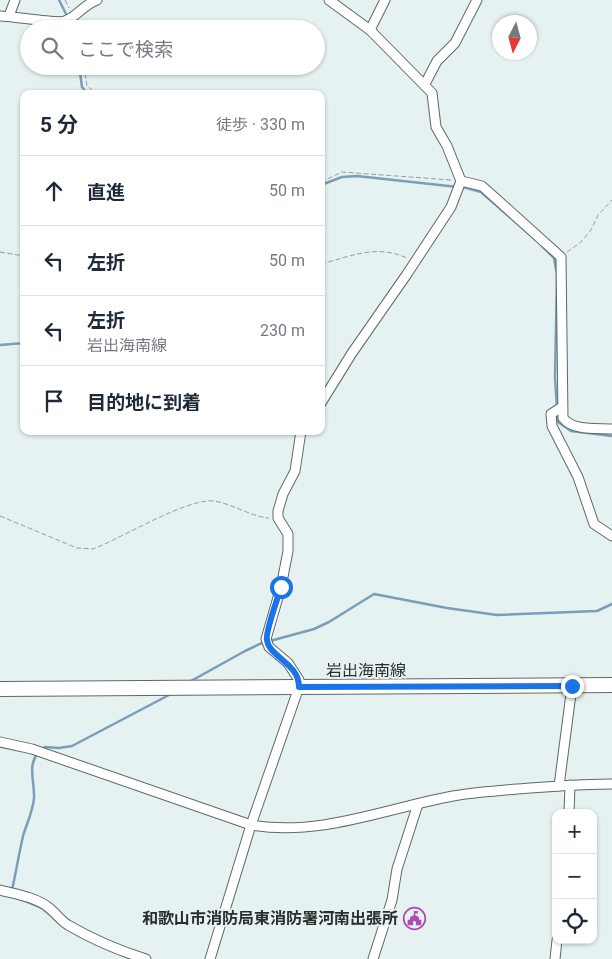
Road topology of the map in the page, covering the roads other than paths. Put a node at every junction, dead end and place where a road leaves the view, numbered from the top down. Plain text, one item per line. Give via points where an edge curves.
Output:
1 (16, 0) edge
2 (97, 0) edge
3 (329, 0) edge
4 (385, 0) edge
5 (477, 0) edge
6 (4, 16) edge
7 (43, 20) edge
8 (68, 20) edge
9 (370, 30) junction
10 (425, 84) junction
11 (461, 181) junction
12 (325, 397) edge
13 (562, 407) junction
14 (612, 429) edge
15 (300, 435) edge
16 (612, 536) edge
17 (612, 685) edge
18 (572, 686) junction
19 (299, 687) junction
20 (0, 690) edge
21 (0, 742) edge
22 (612, 784) edge
23 (570, 785) junction
24 (559, 786) junction
25 (418, 804) junction
26 (569, 809) edge
27 (251, 825) junction
28 (0, 890) edge
29 (557, 944) edge
30 (146, 959) edge
31 (210, 959) edge
32 (373, 959) edge
33 (555, 959) edge

1 - 6 street
2 - 8 street via 88,3
3 - 9 street
4 - 9 street
5 - 10 street via 455,43 437,61
6 - 7 street
9 - 10 street
10 - 11 street via 432,93 436,127
11 - 12 street via 451,207
11 - 13 street via 482,186 561,257
13 - 14 street via 563,418 568,424
13 - 16 street via 551,414 552,426 578,477 594,524
15 - 19 street via 295,471 278,511 278,518 288,534 288,551 266,639 269,648 288,663 299,680
17 - 18 main road, 岩出海南線
18 - 19 main road, 岩出海南線
18 - 24 street
19 - 20 main road, 岩出海南線
19 - 27 street
21 - 27 street via 32,749
22 - 23 street
23 - 24 street
23 - 26 street
24 - 25 street via 453,796
25 - 27 street via 362,819 268,828
25 - 32 street
27 - 31 street
28 - 30 street via 39,902 69,925
29 - 33 street

